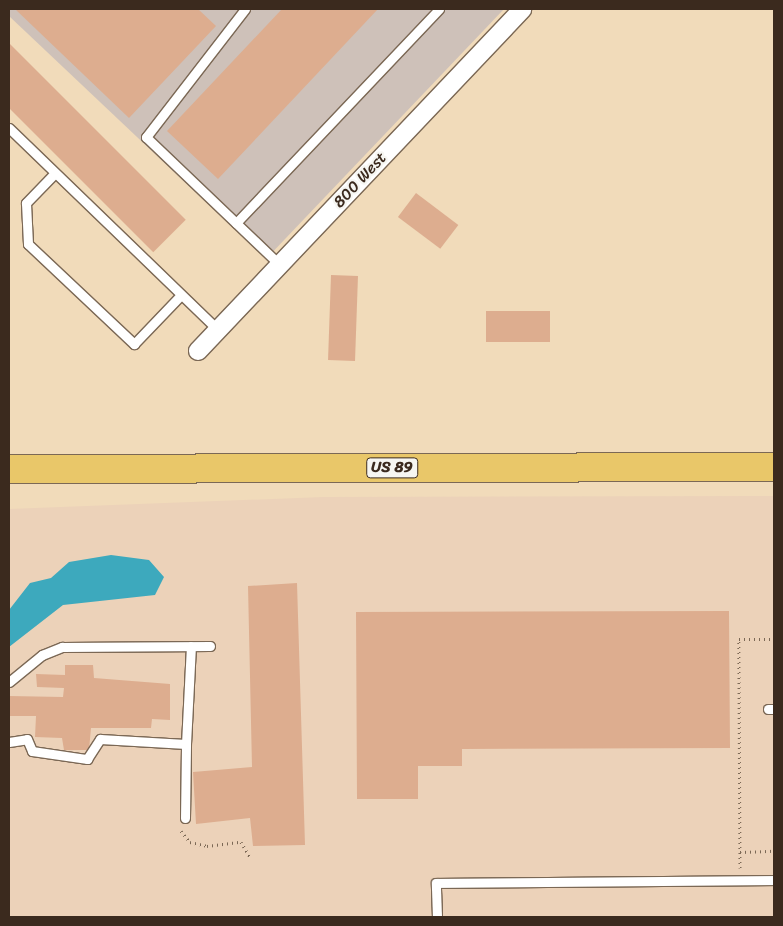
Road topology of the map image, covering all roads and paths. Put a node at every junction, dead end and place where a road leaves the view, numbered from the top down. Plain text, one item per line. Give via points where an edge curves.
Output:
1 (245, 9) edge
2 (439, 9) edge
3 (522, 9) edge
4 (9, 128) edge
5 (55, 172) junction
6 (236, 223) junction
7 (280, 265) junction
8 (181, 295) junction
9 (218, 330) junction
10 (198, 351) dead end
11 (774, 467) edge
12 (9, 469) edge
13 (774, 639) edge
14 (191, 646) junction
15 (210, 646) dead end
16 (9, 682) edge
17 (9, 742) edge
18 (186, 744) junction
19 (185, 818) joint
20 (740, 852) junction
21 (774, 852) edge
22 (250, 857) dead end
23 (740, 880) junction
24 (774, 880) edge
25 (437, 917) edge

1 - 6 lane via 146,137
2 - 6 lane
3 - 7 street, 800 West
4 - 5 lane
5 - 8 lane
5 - 8 lane via 26,203 28,244 134,344
6 - 7 lane
7 - 9 street, 800 West
8 - 9 lane
9 - 10 street, 800 West
11 - 12 highway, US 89
13 - 20 path via 739,639
14 - 15 lane
14 - 16 lane via 62,647 42,655
14 - 18 lane
17 - 18 lane via 28,739 32,751 87,759 100,739
18 - 19 lane
19 - 22 path via 180,831 190,842 241,842
20 - 21 path
20 - 23 path
23 - 24 lane
23 - 25 lane via 436,883

